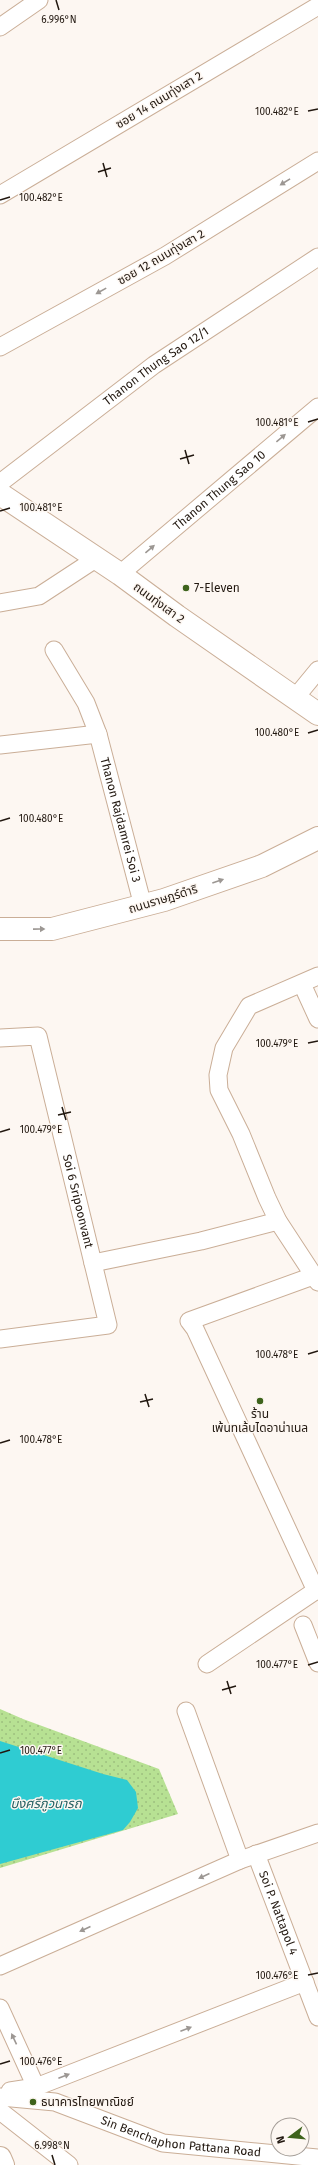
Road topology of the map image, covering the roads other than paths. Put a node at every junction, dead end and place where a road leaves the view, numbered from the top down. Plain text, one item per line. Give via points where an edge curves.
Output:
1 (39, 0) edge
2 (318, 6) edge
3 (0, 27) edge
4 (318, 161) edge
5 (0, 195) edge
6 (318, 257) edge
7 (0, 347) edge
8 (318, 407) edge
9 (0, 483) edge
10 (0, 494) edge
11 (97, 558) junction
12 (120, 574) junction
13 (0, 603) edge
14 (54, 650) dead end
15 (318, 670) edge
16 (295, 698) junction
17 (318, 714) edge
18 (98, 734) junction
19 (0, 745) edge
20 (318, 838) edge
21 (143, 906) junction
22 (0, 929) edge
23 (318, 976) edge
24 (302, 984) junction
25 (318, 1019) edge
26 (0, 1038) edge
27 (278, 1221) junction
28 (93, 1263) junction
29 (316, 1279) edge
30 (0, 1339) edge
31 (317, 1590) edge
32 (303, 1625) dead end
33 (318, 1663) edge
34 (207, 1664) dead end
35 (186, 1711) dead end
36 (318, 1833) edge
37 (256, 1854) junction
38 (240, 1860) junction
39 (0, 1966) edge
40 (305, 1982) junction
41 (0, 2008) edge
42 (318, 2017) edge
43 (36, 2087) junction
44 (0, 2093) edge
45 (0, 2097) edge
46 (0, 2111) edge
47 (0, 2158) edge
48 (318, 2158) edge
49 (3, 2165) edge
50 (69, 2165) edge

1 - 3 street
2 - 5 street, ซอย 14 ถนนทุ่งเสา 2
4 -> 7 street, ซอย 12 ถนนทุ่งเสา 2 via 165,256
6 - 9 street, Thanon Thung Sao 12/1 via 154,364
12 -> 8 street, Thanon Thung Sao 10
10 - 11 street, ถนนทุ่งเสา 2
11 - 12 street, ถนนทุ่งเสา 2
11 - 13 street via 38,596
12 - 16 street, ถนนทุ่งเสา 2
14 - 18 street, Thanon Rajdamrei Soi 3 via 86,703
15 - 16 street
16 - 17 street, ถนนทุ่งเสา 2
18 - 19 street
18 - 21 street, Thanon Rajdamrei Soi 3
21 -> 20 street, ถนนราษฎร์ดำริ via 262,866
22 -> 21 street, ถนนราษฎร์ดำริ via 52,929
23 - 24 street
24 - 25 street
24 - 27 street via 249,1006 224,1048 218,1075 219,1090
26 - 28 street, Soi 6 Sripoonvant via 38,1036
27 - 28 street via 201,1241
27 - 29 street
28 - 30 street via 108,1325
29 - 31 street via 189,1321
31 - 34 street
32 - 33 street
35 - 38 street
36 - 37 street
37 - 38 street
37 - 40 street, Soi P. Nattapol 4
38 -> 39 street
40 - 42 street, Soi P. Nattapol 4
43 -> 40 street
43 -> 41 street
43 - 44 street
45 - 48 street, Sin Benchaphon Pattana Road via 55,2102 163,2144
46 - 50 street
47 - 49 street

